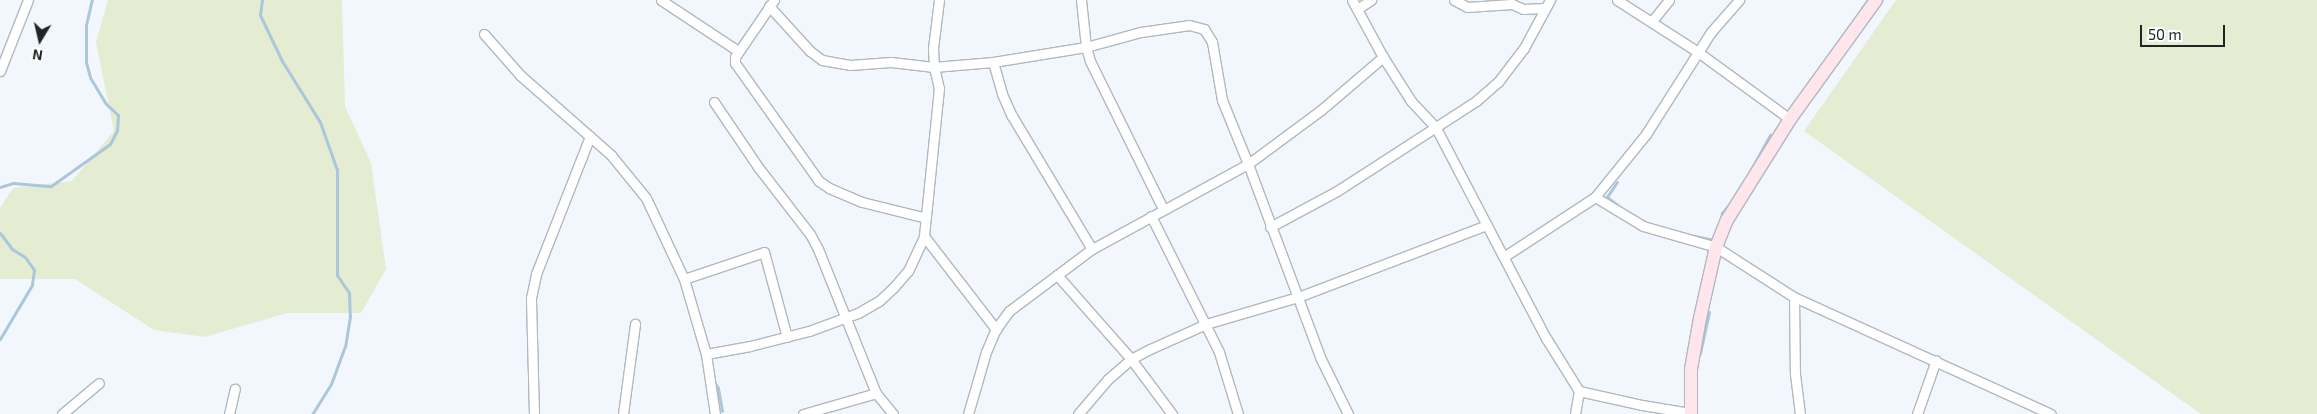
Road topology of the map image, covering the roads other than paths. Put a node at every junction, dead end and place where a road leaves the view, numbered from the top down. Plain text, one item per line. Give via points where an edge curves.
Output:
1 (28, 0) edge
2 (661, 0) edge
3 (939, 0) edge
4 (1081, 0) edge
5 (1352, 0) edge
6 (1371, 0) edge
7 (1454, 0) edge
8 (1550, 0) edge
9 (1617, 0) edge
10 (1669, 0) edge
11 (1738, 0) edge
12 (1876, 0) edge
13 (771, 3) edge
14 (1544, 8) junction
15 (1357, 9) junction
16 (1652, 21) junction
17 (484, 34) dead end
18 (1086, 47) junction
19 (738, 51) junction
20 (1698, 52) junction
21 (1383, 58) junction
22 (993, 62) junction
23 (934, 67) junction
24 (0, 72) edge
25 (714, 102) dead end
26 (1790, 118) junction
27 (1436, 128) junction
28 (590, 136) junction
29 (1248, 164) junction
30 (1595, 197) junction
31 (1163, 209) junction
32 (1151, 216) junction
33 (926, 218) junction
34 (1487, 225) junction
35 (1270, 227) junction
36 (924, 236) junction
37 (1716, 247) junction
38 (1092, 249) junction
39 (1504, 256) junction
40 (1057, 275) junction
41 (684, 279) junction
42 (1298, 297) junction
43 (1794, 297) junction
44 (846, 318) junction
45 (635, 324) dead end
46 (1206, 324) junction
47 (996, 328) junction
48 (787, 336) junction
49 (706, 354) junction
50 (1131, 359) junction
51 (1936, 360) junction
52 (99, 383) dead end
53 (235, 389) dead end
54 (1578, 390) junction
55 (876, 392) junction
56 (1691, 413) edge
57 (62, 414) edge
58 (229, 414) edge
59 (534, 414) edge
60 (623, 414) edge
61 (716, 414) edge
62 (803, 414) edge
63 (893, 414) edge
64 (968, 414) edge
65 (1078, 414) edge
66 (1172, 414) edge
67 (1238, 414) edge
68 (1348, 414) edge
69 (1575, 414) edge
70 (1800, 414) edge
71 (1917, 414) edge
72 (2051, 414) edge

1 - 24 street
2 - 19 street
3 - 23 street
4 - 18 street
5 - 15 street
6 - 15 street
7 - 14 street via 1467,7 1512,4 1522,9
8 - 14 street
9 - 16 street
10 - 16 street
11 - 20 street
12 - 26 main road
13 - 19 street
13 - 23 street via 810,51 822,60 850,65 891,62
14 - 27 street via 1524,48 1498,82
15 - 21 street
16 - 20 street
17 - 28 street via 520,75
18 - 22 street
18 - 29 street via 1142,32 1189,25 1204,29 1212,42 1222,100
18 - 31 street
19 - 33 street via 735,63 818,181 862,202
20 - 26 street
20 - 30 street via 1646,134
21 - 27 street via 1411,101
21 - 29 street via 1321,110
22 - 23 street
22 - 38 street via 1012,116
23 - 33 street via 939,88
25 - 44 street via 758,167 810,234
26 - 37 main road via 1727,220
27 - 34 street
27 - 35 street via 1336,191
28 - 41 street via 611,155 646,198
28 - 59 street via 536,274 531,298
29 - 31 street
29 - 35 street
30 - 37 street via 1642,226
30 - 39 street
31 - 32 street
32 - 38 street
32 - 46 street
33 - 36 street
34 - 39 street
34 - 42 street
35 - 42 street
36 - 44 street via 908,271 893,288 879,301
36 - 47 street
37 - 43 street
37 - 56 main road via 1690,369
38 - 40 street
39 - 54 street via 1546,338
40 - 47 street via 1010,311
40 - 50 street
41 - 48 street via 764,252
41 - 49 street
42 - 46 street
42 - 68 street via 1320,356
43 - 51 street
43 - 70 street via 1795,374
44 - 48 street
44 - 55 street
45 - 60 street
46 - 50 street
46 - 67 street via 1219,352
47 - 64 street
48 - 49 street
49 - 61 street
50 - 65 street via 1108,379
50 - 66 street
51 - 71 street
51 - 72 street
52 - 57 street
53 - 58 street
54 - 56 street
54 - 69 street
55 - 62 street
55 - 63 street

